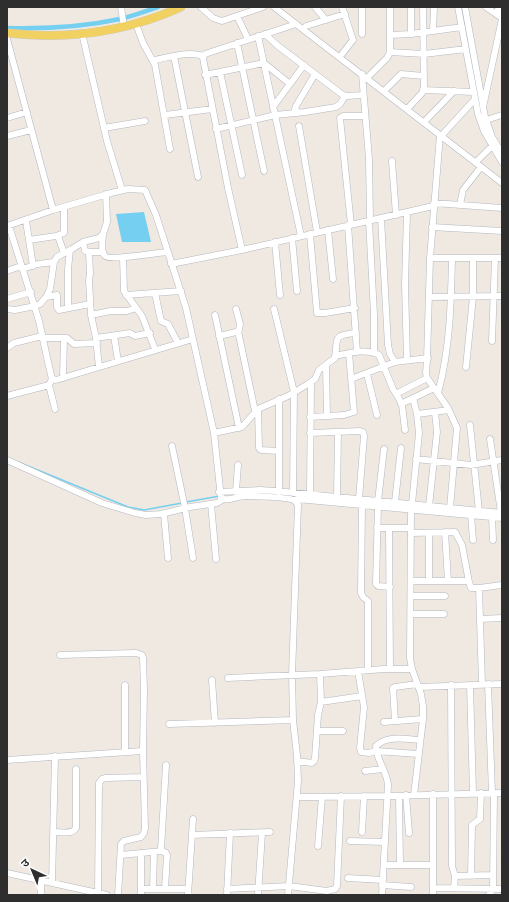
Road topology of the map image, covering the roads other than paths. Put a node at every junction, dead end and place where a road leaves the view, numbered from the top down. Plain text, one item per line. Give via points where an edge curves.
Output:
1 (120, 7) edge
2 (181, 7) edge
3 (201, 7) edge
4 (263, 7) edge
5 (274, 7) edge
6 (281, 7) edge
7 (315, 7) edge
8 (342, 7) edge
9 (362, 7) edge
10 (390, 7) edge
11 (411, 7) edge
12 (423, 7) edge
13 (434, 7) edge
14 (458, 7) edge
15 (465, 7) edge
16 (486, 7) edge
17 (498, 7) edge
18 (345, 14) junction
19 (237, 16) junction
20 (501, 18) edge
21 (326, 20) junction
22 (123, 22) junction
23 (136, 24) junction
24 (296, 24) junction
25 (306, 26) junction
26 (462, 28) junction
27 (434, 31) junction
28 (423, 32) junction
29 (7, 34) edge
30 (82, 34) junction
31 (265, 34) junction
32 (362, 34) dead end
33 (411, 34) junction
34 (390, 35) junction
35 (258, 36) junction
36 (7, 39) edge
37 (248, 40) junction
38 (237, 44) junction
39 (466, 49) junction
40 (390, 52) junction
41 (342, 54) junction
42 (424, 54) junction
43 (174, 56) junction
44 (204, 56) junction
45 (154, 60) junction
46 (264, 63) junction
47 (304, 65) junction
48 (242, 68) junction
49 (220, 72) junction
50 (315, 74) junction
51 (362, 74) junction
52 (205, 75) junction
53 (370, 76) junction
54 (424, 76) junction
55 (290, 84) junction
56 (386, 89) junction
57 (423, 90) junction
58 (454, 91) junction
59 (474, 92) junction
60 (363, 95) junction
61 (345, 96) junction
62 (475, 99) junction
63 (273, 107) junction
64 (409, 107) junction
65 (212, 109) junction
66 (483, 109) junction
67 (27, 112) junction
68 (184, 112) junction
69 (298, 113) junction
70 (165, 115) junction
71 (275, 115) junction
72 (502, 115) edge
73 (365, 116) junction
74 (7, 118) edge
75 (254, 120) junction
76 (426, 120) junction
77 (486, 120) junction
78 (145, 121) dead end
79 (232, 125) junction
80 (299, 126) dead end
81 (104, 128) junction
82 (216, 128) junction
83 (31, 130) junction
84 (442, 134) junction
85 (7, 136) edge
86 (497, 146) edge
87 (170, 149) dead end
88 (502, 153) edge
89 (478, 160) junction
90 (392, 161) dead end
91 (502, 162) edge
92 (481, 167) junction
93 (264, 171) dead end
94 (242, 175) dead end
95 (198, 178) dead end
96 (502, 179) edge
97 (502, 183) edge
98 (122, 190) junction
99 (106, 194) junction
100 (434, 204) junction
101 (460, 205) junction
102 (64, 207) junction
103 (502, 208) edge
104 (53, 210) junction
105 (407, 212) junction
106 (396, 215) junction
107 (381, 218) junction
108 (26, 221) junction
109 (369, 221) junction
110 (350, 225) junction
111 (8, 226) edge
112 (432, 227) junction
113 (328, 230) junction
114 (502, 231) edge
115 (317, 232) junction
116 (103, 234) junction
117 (310, 234) junction
118 (58, 236) junction
119 (301, 236) junction
120 (292, 238) junction
121 (29, 240) junction
122 (83, 242) junction
123 (275, 242) junction
124 (242, 250) junction
125 (67, 252) junction
126 (89, 252) junction
127 (103, 252) junction
128 (167, 252) junction
129 (123, 257) junction
130 (430, 258) junction
131 (452, 258) junction
132 (473, 258) junction
133 (499, 258) edge
134 (54, 262) junction
135 (171, 264) junction
136 (32, 266) junction
137 (22, 267) junction
138 (7, 271) edge
139 (333, 279) dead end
140 (181, 291) junction
141 (297, 291) dead end
142 (31, 292) junction
143 (154, 293) junction
144 (126, 295) junction
145 (280, 296) dead end
146 (494, 296) junction
147 (502, 296) edge
148 (46, 297) junction
149 (429, 297) junction
150 (451, 297) junction
151 (473, 297) junction
152 (7, 298) edge
153 (90, 304) junction
154 (35, 306) junction
155 (68, 308) junction
156 (136, 308) junction
157 (355, 308) junction
158 (7, 309) edge
159 (236, 309) dead end
160 (274, 310) dead end
161 (91, 315) junction
162 (215, 315) dead end
163 (238, 331) junction
164 (150, 333) junction
165 (356, 333) junction
166 (114, 336) junction
167 (219, 336) junction
168 (42, 337) junction
169 (64, 338) junction
170 (193, 338) junction
171 (96, 341) junction
172 (492, 341) dead end
173 (178, 343) junction
174 (7, 348) edge
175 (156, 349) junction
176 (357, 352) junction
177 (349, 353) junction
178 (374, 353) junction
179 (335, 356) junction
180 (428, 358) junction
181 (118, 360) junction
182 (407, 360) junction
183 (395, 362) junction
184 (326, 365) junction
185 (99, 367) junction
186 (384, 367) junction
187 (466, 367) dead end
188 (367, 374) junction
189 (63, 378) junction
190 (427, 378) junction
191 (351, 379) junction
192 (51, 382) junction
193 (311, 382) junction
194 (436, 391) junction
195 (294, 392) junction
196 (396, 394) junction
197 (7, 396) edge
198 (413, 398) junction
199 (280, 399) junction
200 (401, 404) junction
201 (55, 409) dead end
202 (256, 410) junction
203 (450, 410) junction
204 (435, 412) junction
205 (417, 414) junction
206 (377, 415) dead end
207 (327, 416) junction
208 (310, 417) junction
209 (470, 425) dead end
210 (238, 428) junction
211 (405, 430) dead end
212 (338, 432) junction
213 (214, 433) junction
214 (310, 433) junction
215 (490, 438) dead end
216 (172, 446) dead end
217 (401, 448) dead end
218 (384, 449) dead end
219 (279, 450) junction
220 (7, 460) edge
221 (416, 460) junction
222 (502, 460) edge
223 (434, 462) junction
224 (494, 462) junction
225 (454, 464) junction
226 (238, 465) dead end
227 (474, 465) junction
228 (236, 491) junction
229 (279, 492) junction
230 (310, 494) junction
231 (220, 496) junction
232 (297, 497) junction
233 (337, 497) junction
234 (361, 502) junction
235 (395, 502) junction
236 (378, 503) junction
237 (211, 504) junction
238 (184, 505) junction
239 (429, 506) junction
240 (412, 507) junction
241 (450, 508) junction
242 (479, 511) junction
243 (164, 514) junction
244 (502, 514) edge
245 (471, 515) junction
246 (492, 517) junction
247 (377, 528) junction
248 (390, 528) junction
249 (411, 530) junction
250 (445, 532) junction
251 (429, 533) junction
252 (473, 540) dead end
253 (493, 540) dead end
254 (168, 558) dead end
255 (193, 558) dead end
256 (216, 559) dead end
257 (429, 581) junction
258 (448, 581) junction
259 (468, 581) junction
260 (411, 582) junction
261 (502, 585) edge
262 (390, 587) junction
263 (479, 588) junction
264 (411, 596) junction
265 (444, 596) dead end
266 (411, 614) junction
267 (444, 614) dead end
268 (502, 618) edge
269 (480, 619) junction
270 (60, 655) dead end
271 (390, 669) junction
272 (412, 669) junction
273 (368, 670) junction
274 (358, 671) junction
275 (320, 674) junction
276 (292, 675) junction
277 (228, 678) dead end
278 (212, 680) dead end
279 (485, 684) junction
280 (502, 684) edge
281 (125, 685) dead end
282 (452, 685) junction
283 (470, 685) junction
284 (418, 686) junction
285 (362, 696) junction
286 (321, 702) junction
287 (423, 719) junction
288 (293, 720) junction
289 (395, 721) junction
290 (215, 722) junction
291 (384, 722) dead end
292 (170, 724) dead end
293 (317, 731) junction
294 (343, 731) dead end
295 (420, 740) junction
296 (143, 751) junction
297 (376, 751) junction
298 (125, 752) junction
299 (418, 754) junction
300 (55, 756) junction
301 (7, 760) edge
302 (297, 761) junction
303 (166, 765) dead end
304 (76, 769) dead end
305 (383, 769) junction
306 (364, 771) dead end
307 (143, 777) junction
308 (480, 793) junction
309 (493, 793) junction
310 (502, 793) edge
311 (433, 794) junction
312 (452, 794) junction
313 (473, 794) junction
314 (406, 795) junction
315 (414, 795) junction
316 (322, 796) junction
317 (340, 796) junction
318 (364, 796) junction
319 (388, 796) junction
320 (400, 796) junction
321 (297, 797) junction
322 (193, 819) dead end
323 (54, 832) junction
324 (270, 832) dead end
325 (362, 832) dead end
326 (230, 833) junction
327 (262, 833) junction
328 (409, 833) dead end
329 (192, 835) junction
330 (350, 841) dead end
331 (385, 842) junction
332 (318, 846) dead end
333 (154, 852) junction
334 (162, 852) junction
335 (141, 853) junction
336 (120, 855) junction
337 (384, 865) junction
338 (400, 865) junction
339 (433, 865) junction
340 (7, 873) edge
341 (493, 875) junction
342 (455, 876) junction
343 (470, 876) junction
344 (348, 878) dead end
345 (41, 880) junction
346 (52, 883) junction
347 (383, 883) junction
348 (289, 886) junction
349 (258, 887) junction
350 (411, 887) dead end
351 (434, 888) junction
352 (451, 888) junction
353 (153, 889) junction
354 (165, 889) junction
355 (493, 889) junction
356 (502, 889) edge
357 (81, 892) edge
358 (141, 892) edge
359 (188, 892) edge
360 (227, 892) edge
361 (319, 892) edge
362 (98, 893) junction
363 (41, 895) edge
364 (107, 895) edge
365 (118, 895) edge
366 (258, 895) edge
367 (288, 895) edge
368 (382, 895) edge
369 (433, 895) edge
370 (447, 895) edge
371 (489, 895) edge

1 - 22 street
2 - 23 main road
3 - 19 street via 216,20
4 - 19 street
5 - 24 street
6 - 25 street
7 - 21 street
8 - 18 street
9 - 32 street
10 - 34 street
11 - 33 street
12 - 28 street
13 - 27 street
14 - 26 street
15 - 66 street
16 - 20 street
17 - 20 street
18 - 21 street
18 - 41 street via 353,40
19 - 37 street
20 - 66 street
21 - 25 street
22 - 23 main road
22 - 30 main road via 108,30
23 - 45 street via 143,43
24 - 31 street
24 - 51 street
25 - 41 street
26 - 27 street
26 - 39 street
27 - 28 street
28 - 33 street
28 - 42 street
29 - 30 main road
30 - 81 street
31 - 35 street
31 - 47 street
33 - 34 street
34 - 40 street
35 - 37 street
35 - 46 street
36 - 67 street
37 - 38 street
38 - 44 street
38 - 48 street
39 - 42 street
39 - 59 street
40 - 42 street
40 - 53 street
41 - 53 street
42 - 54 street
43 - 44 street via 191,53
43 - 45 street
43 - 68 street
44 - 52 street via 202,60
45 - 70 street
46 - 48 street
46 - 55 street
46 - 63 street
47 - 50 street
47 - 55 street
48 - 49 street
48 - 75 street
49 - 52 street
49 - 79 street
50 - 61 street
50 - 69 street via 296,106
51 - 60 street
51 - 84 street
52 - 65 street
53 - 56 street
54 - 56 street via 401,74
54 - 57 street
55 - 63 street
56 - 64 street
57 - 58 street
57 - 64 street
58 - 59 street
58 - 76 street
59 - 62 street
60 - 61 street
60 - 73 street
61 - 69 street via 336,107
62 - 84 street
62 - 86 street via 480,122
63 - 71 street
64 - 76 street
65 - 68 street
65 - 82 street
66 - 77 street
67 - 74 street
67 - 83 street
68 - 70 street
68 - 95 street
69 - 71 street
70 - 87 street
71 - 75 street
71 - 119 street
72 - 77 street
73 - 109 street via 369,159
73 - 110 street via 340,118
75 - 79 street
75 - 93 street
76 - 84 street
77 - 86 street
78 - 81 street
79 - 82 street
79 - 94 street
80 - 115 street
81 - 98 street
82 - 124 street
83 - 85 street
83 - 104 street
84 - 89 street
84 - 92 street
84 - 100 street
86 - 88 street
86 - 89 street
86 - 91 street
89 - 96 street
90 - 106 street
92 - 97 street
92 - 101 street via 463,190
98 - 99 street
98 - 128 street via 143,189 147,192
99 - 102 street
99 - 116 street via 106,222
100 - 101 street
100 - 105 street
100 - 112 street
101 - 103 street
102 - 104 street
102 - 118 street via 65,232
104 - 108 street
105 - 106 street
105 - 182 street
106 - 107 street
107 - 109 street
107 - 183 street via 388,345
108 - 111 street
108 - 121 street
109 - 110 street
109 - 178 street
110 - 113 street
110 - 157 street
111 - 137 street
112 - 114 street
112 - 130 street
113 - 115 street
113 - 139 street
115 - 117 street
116 - 122 street via 99,238
116 - 127 street
117 - 119 street
117 - 157 street via 317,313
118 - 121 street
118 - 125 street
119 - 120 street
120 - 123 street
120 - 141 street
121 - 136 street
122 - 125 street
122 - 126 street via 84,250
123 - 124 street
123 - 145 street
124 - 135 street
125 - 134 street via 57,257
125 - 155 street
126 - 127 street
126 - 153 street
127 - 129 street via 108,258
128 - 129 street
128 - 135 street
129 - 144 street via 123,288
130 - 131 street
130 - 149 street
131 - 132 street
131 - 150 street
132 - 133 street
132 - 151 street
133 - 146 street
134 - 136 street
134 - 148 street via 50,289
135 - 140 street
136 - 137 street
137 - 138 street
137 - 142 street
140 - 143 street
140 - 170 street
142 - 152 street
142 - 154 street
143 - 144 street
143 - 173 street via 161,321 168,324
144 - 156 street
146 - 147 street
146 - 151 street
146 - 172 street
148 - 154 street
148 - 155 street via 56,294 58,309
149 - 150 street
149 - 180 street
150 - 151 street
150 - 194 street via 442,380
151 - 187 street
153 - 155 street
153 - 161 street
154 - 158 street
154 - 168 street
156 - 161 street
156 - 164 street
157 - 165 street
159 - 163 street via 240,324
160 - 195 street
161 - 171 street
162 - 167 street
163 - 167 street
163 - 202 street
164 - 166 street
164 - 175 street
165 - 176 street
165 - 179 street via 339,337
166 - 171 street
166 - 181 street
167 - 210 street
168 - 169 street
168 - 174 street via 14,343
168 - 192 street
169 - 171 street via 74,344
169 - 189 street
170 - 173 street
170 - 213 street
171 - 185 street
173 - 175 street
175 - 181 street
176 - 177 street
176 - 178 street
177 - 179 street
177 - 191 street
178 - 186 street via 379,355
179 - 184 street
180 - 182 street
180 - 190 street
181 - 185 street
182 - 183 street
183 - 186 street
184 - 193 street via 318,371
184 - 207 street
185 - 189 street
186 - 188 street
186 - 196 street
188 - 191 street
188 - 206 street
189 - 192 street
190 - 194 street
190 - 196 street
191 - 207 street via 354,412 344,416
192 - 197 street
192 - 201 street
193 - 195 street
193 - 208 street
194 - 198 street
194 - 203 street
195 - 199 street
195 - 232 street
196 - 200 street
198 - 200 street
198 - 205 street
199 - 202 street
199 - 219 street
200 - 211 street
202 - 210 street via 245,426
202 - 219 street via 259,448
203 - 204 street
203 - 225 street via 457,432
204 - 205 street
204 - 223 street via 437,432
205 - 221 street via 419,433
207 - 208 street
208 - 214 street
209 - 227 street
210 - 213 street
212 - 214 street
212 - 233 street
212 - 234 street via 363,432
213 - 231 street
214 - 230 street
215 - 224 street
216 - 238 street
217 - 235 street
218 - 236 street
219 - 229 street
220 - 243 street via 102,503 140,514
221 - 223 street
221 - 240 street
222 - 224 street
223 - 225 street
223 - 239 street
224 - 227 street
224 - 244 street
225 - 227 street
225 - 241 street
226 - 228 street
227 - 242 street
228 - 229 street
228 - 231 street
229 - 232 street
230 - 232 street
230 - 233 street
231 - 232 street
231 - 237 street via 217,503
232 - 234 street
232 - 276 street
233 - 234 street
234 - 236 street
234 - 273 street via 361,593 368,601
235 - 236 street
235 - 240 street
236 - 240 street
236 - 247 street
237 - 238 street
237 - 256 street
238 - 243 street
238 - 255 street
239 - 240 street
239 - 241 street
240 - 245 street
240 - 249 street
241 - 242 street
242 - 244 street
243 - 254 street
244 - 246 street
245 - 246 street
245 - 252 street
246 - 253 street
247 - 248 street
247 - 262 street via 376,584
248 - 249 street
248 - 262 street
249 - 251 street
249 - 260 street
250 - 251 street
250 - 258 street
250 - 259 street via 457,534 462,545
251 - 257 street
257 - 258 street
257 - 260 street
258 - 259 street
259 - 263 street via 471,588
260 - 264 street
261 - 263 street
262 - 271 street
263 - 269 street
264 - 265 street
264 - 266 street
266 - 267 street
266 - 272 street
268 - 269 street
269 - 279 street
270 - 296 street via 142,655
271 - 272 street
271 - 273 street
272 - 284 street
273 - 274 street
274 - 275 street
274 - 285 street
275 - 276 street
275 - 286 street
276 - 277 street
276 - 288 street
278 - 290 street
279 - 280 street
279 - 283 street
279 - 309 street
281 - 298 street
282 - 283 street
282 - 284 street
282 - 312 street
283 - 313 street
284 - 287 street
284 - 289 street via 393,688
285 - 286 street
285 - 297 street via 364,707 361,752
286 - 293 street
287 - 289 street
287 - 295 street
288 - 290 street
288 - 302 street
289 - 291 street
290 - 292 street
293 - 294 street
293 - 302 street via 314,761
295 - 297 street via 385,739 376,746
295 - 299 street
296 - 298 street
296 - 307 street
297 - 299 street
297 - 305 street
298 - 300 street
299 - 315 street
300 - 301 street
300 - 323 street
302 - 321 street
303 - 334 street
304 - 323 street via 75,831
305 - 306 street
305 - 319 street via 388,782
307 - 336 street via 144,832 139,838 122,842
307 - 362 street via 106,778 99,783
308 - 309 street
308 - 313 street
308 - 343 street via 480,819 472,825
309 - 310 street
309 - 341 street
311 - 312 street
311 - 315 street
311 - 339 street
312 - 313 street
312 - 342 street via 452,866
314 - 315 street
314 - 320 street
314 - 328 street
316 - 317 street
316 - 321 street
316 - 332 street
317 - 318 street
317 - 361 street via 337,886 333,890
318 - 319 street
318 - 325 street
319 - 320 street
319 - 331 street
320 - 338 street
321 - 348 street
322 - 329 street
323 - 346 street
324 - 327 street
326 - 327 street
326 - 329 street
326 - 360 street
327 - 349 street
329 - 359 street
330 - 331 street
331 - 337 street
333 - 334 street
333 - 335 street
333 - 353 street
334 - 354 street via 167,855
335 - 336 street
335 - 358 street
336 - 365 street
337 - 338 street
337 - 347 street
338 - 339 street
339 - 351 street
340 - 345 street
341 - 343 street
341 - 355 street
342 - 343 street
342 - 352 street
344 - 347 street
345 - 346 street
345 - 363 street
346 - 357 street
347 - 350 street
347 - 368 street
348 - 349 street
348 - 361 street
348 - 367 street
349 - 360 street
349 - 366 street
351 - 352 street
351 - 369 street
352 - 355 street
352 - 370 street
353 - 354 street
353 - 358 street
354 - 359 street
355 - 356 street
355 - 371 street
357 - 362 street
362 - 364 street

